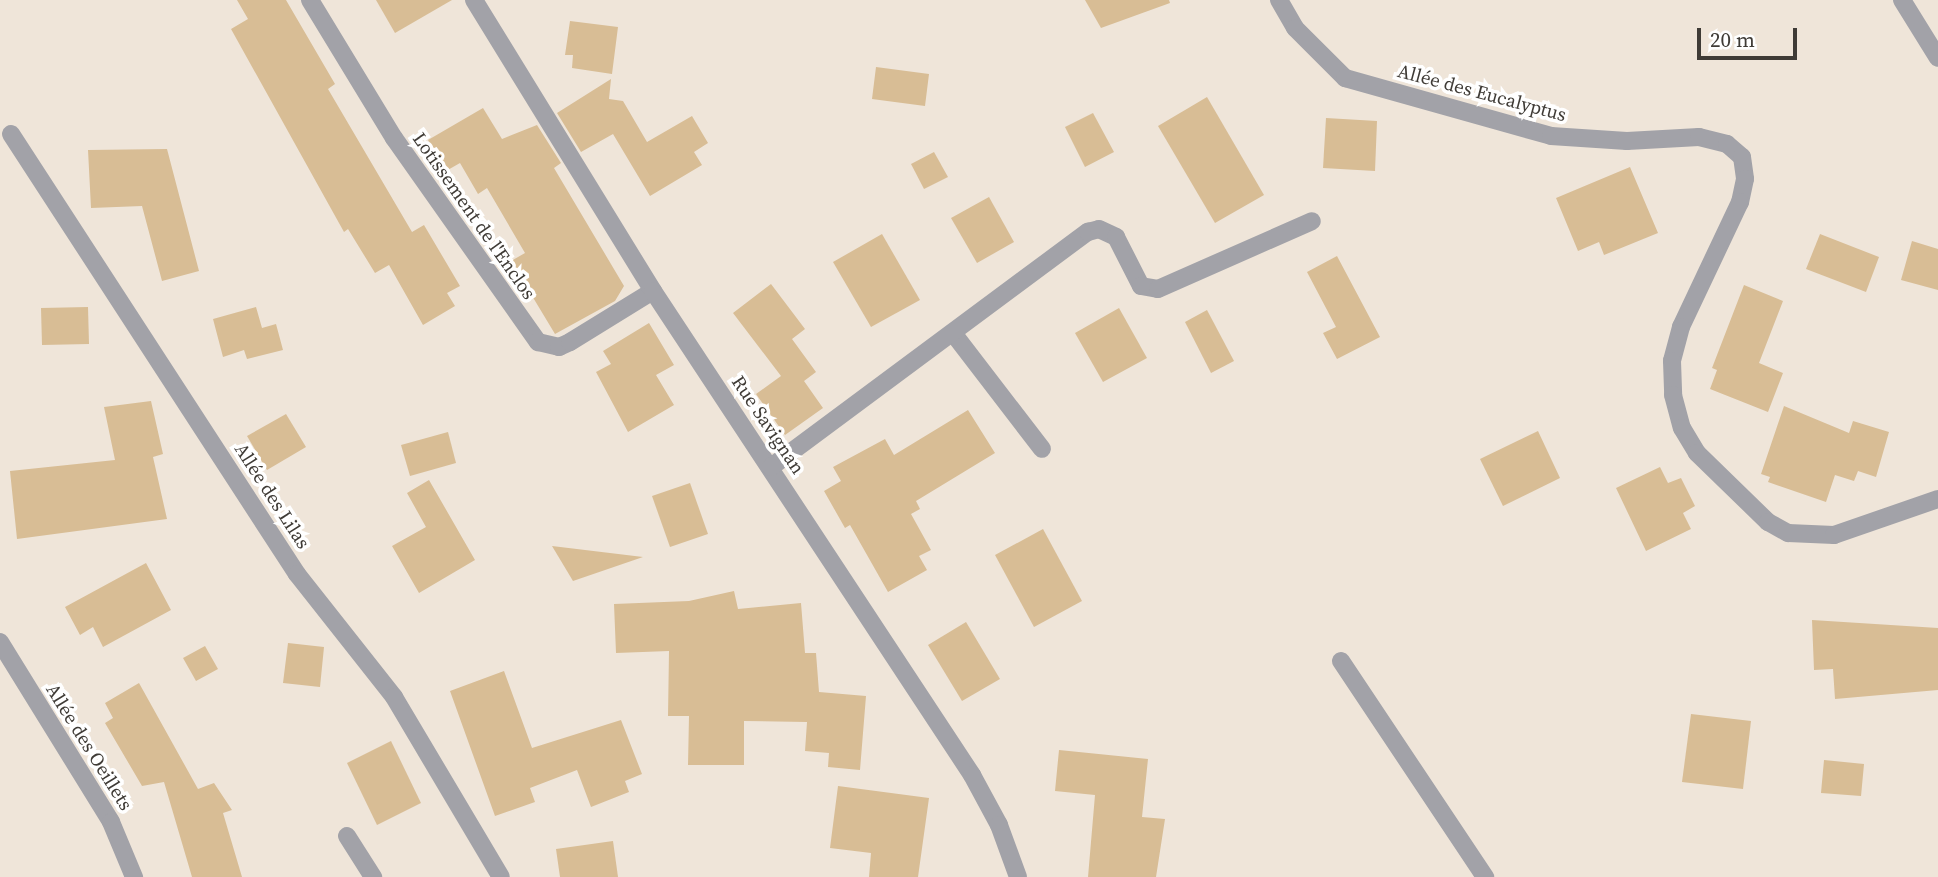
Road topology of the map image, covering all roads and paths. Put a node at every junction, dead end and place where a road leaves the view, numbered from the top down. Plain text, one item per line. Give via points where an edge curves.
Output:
1 (310, 0) edge
2 (474, 0) edge
3 (1279, 0) edge
4 (1902, 0) edge
5 (1938, 58) edge
6 (11, 134) dead end
7 (1312, 221) dead end
8 (653, 291) junction
9 (953, 333) junction
10 (1042, 449) dead end
11 (771, 467) junction
12 (1938, 499) edge
13 (0, 642) edge
14 (1341, 661) dead end
15 (347, 836) dead end
16 (134, 877) edge
17 (373, 877) edge
18 (501, 877) edge
19 (1018, 877) edge
20 (1485, 877) edge

1 - 8 street, Lotissement de l'Enclos via 394,138 538,342 559,347
2 - 8 street, Rue Savignan
3 - 12 street, Allée des Eucalyptus via 1295,28 1345,78 1551,136 1627,141 1699,137 1727,144 1742,157 1745,178 1740,202 1681,327 1672,360 1673,395 1682,428 1697,453 1768,522 1788,533 1834,536
4 - 5 street
6 - 18 street, Allée des Lilas via 297,574 394,697
7 - 9 street via 1158,289 1141,286 1116,237 1099,229 1088,232
8 - 11 street, Rue Savignan
9 - 10 street
9 - 11 street
11 - 19 street, Rue Savignan via 972,775 999,825
13 - 16 street, Allée des Oeillets via 111,822
14 - 20 street
15 - 17 street

